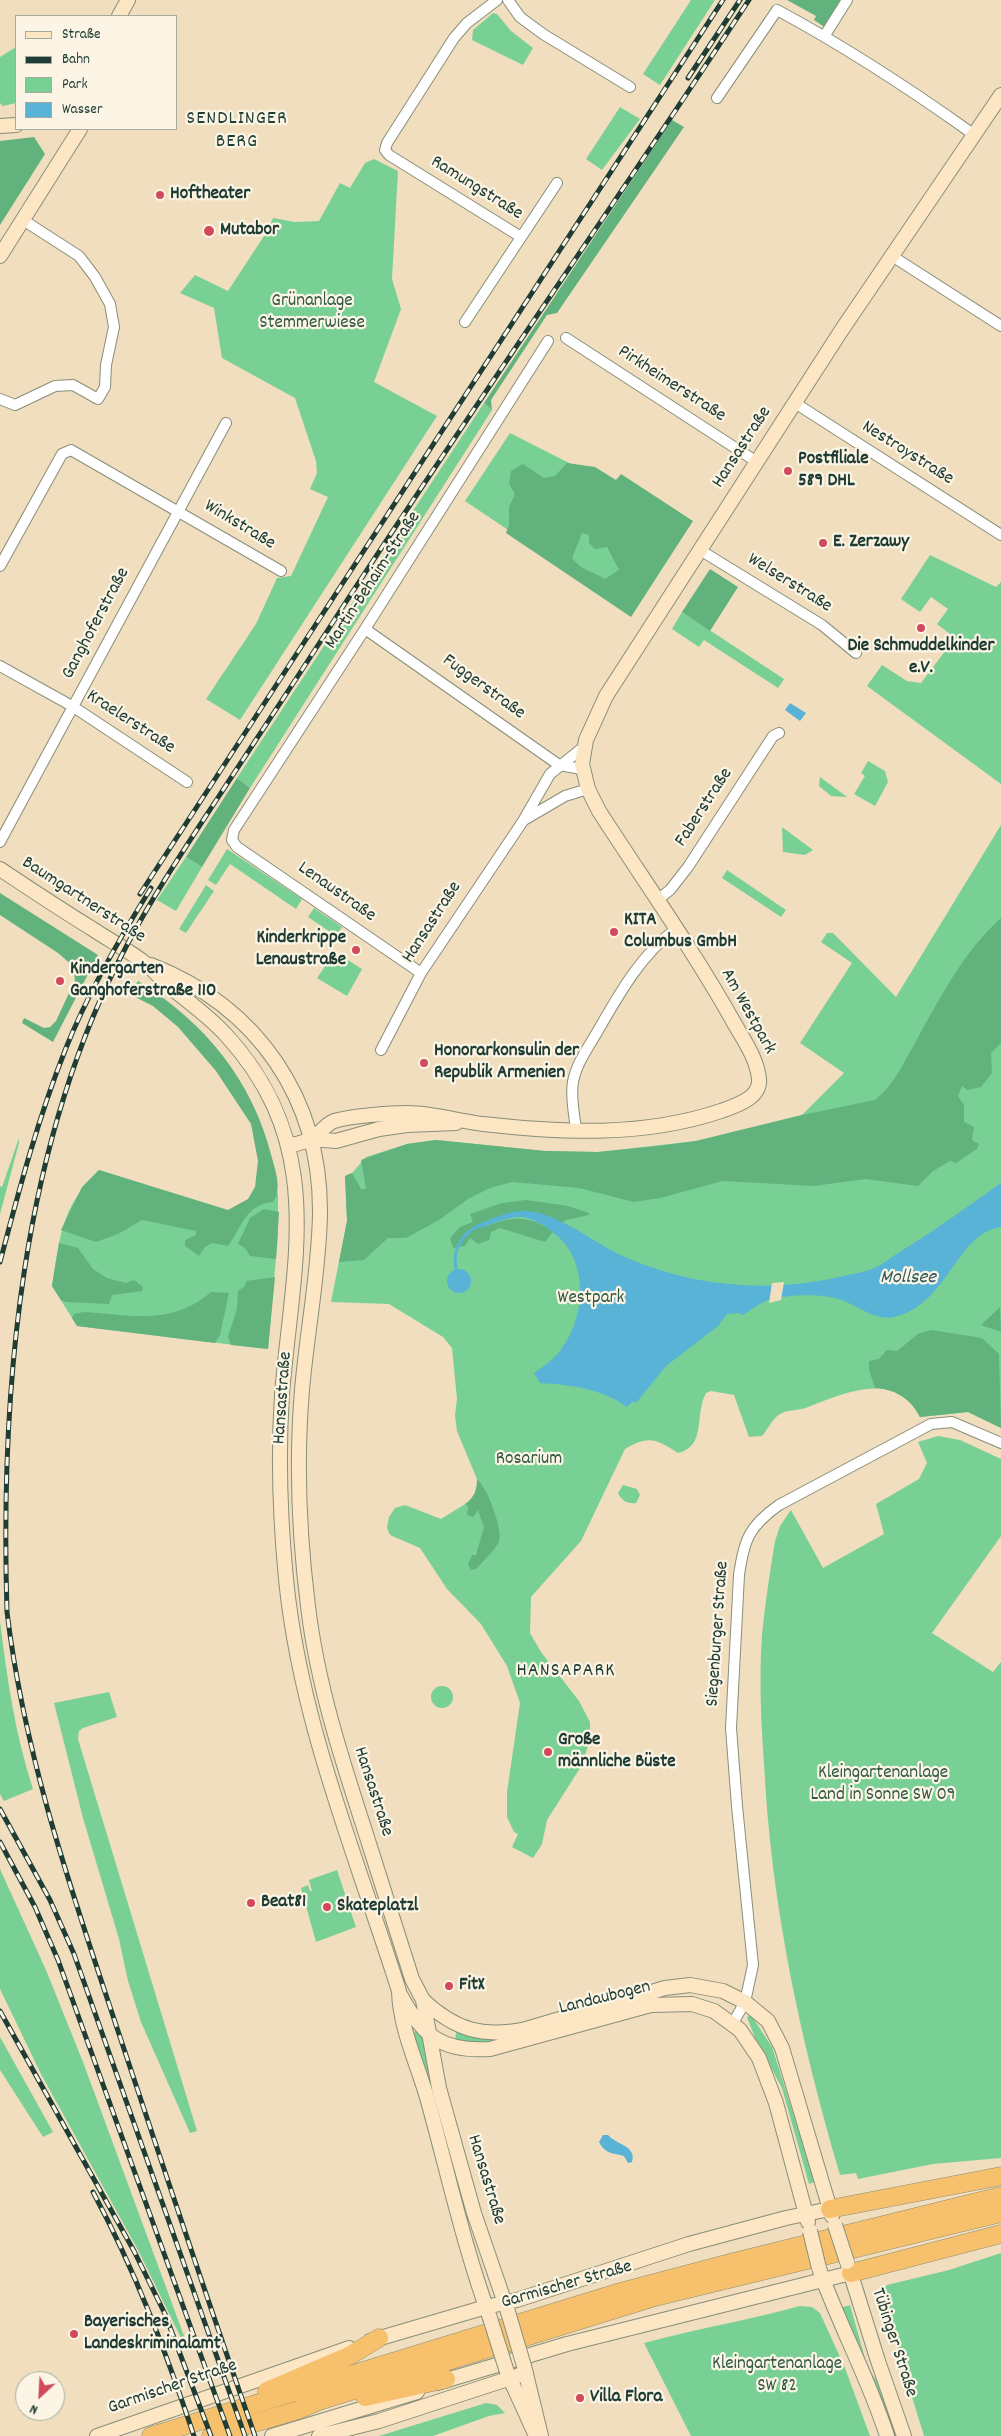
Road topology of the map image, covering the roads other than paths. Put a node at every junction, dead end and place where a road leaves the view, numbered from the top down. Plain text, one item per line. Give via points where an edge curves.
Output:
1 (128, 0) edge
2 (497, 0) edge
3 (508, 0) edge
4 (847, 0) edge
5 (119, 15) edge
6 (825, 36) junction
7 (630, 87) dead end
8 (1001, 95) edge
9 (717, 98) dead end
10 (15, 125) edge
11 (0, 126) edge
12 (79, 130) edge
13 (973, 134) junction
14 (557, 183) dead end
15 (23, 220) junction
16 (521, 237) junction
17 (0, 256) edge
18 (892, 256) junction
19 (465, 322) dead end
20 (1001, 326) edge
21 (566, 338) dead end
22 (548, 342) dead end
23 (0, 399) edge
24 (795, 403) junction
25 (226, 423) dead end
26 (757, 462) junction
27 (179, 511) junction
28 (1001, 536) edge
29 (700, 550) junction
30 (0, 566) edge
31 (281, 571) dead end
32 (366, 629) junction
33 (856, 653) dead end
34 (0, 666) edge
35 (72, 706) junction
36 (779, 733) dead end
37 (585, 746) junction
38 (559, 764) junction
39 (582, 769) junction
40 (187, 782) dead end
41 (588, 789) junction
42 (523, 821) junction
43 (232, 840) joint
44 (0, 842) edge
45 (0, 869) edge
46 (657, 900) junction
47 (676, 929) junction
48 (146, 963) junction
49 (422, 973) junction
50 (381, 1050) dead end
51 (576, 1132) junction
52 (311, 1139) junction
53 (288, 1146) junction
54 (1001, 1443) edge
55 (398, 1991) junction
56 (423, 2000) junction
57 (745, 2002) junction
58 (732, 2023) junction
59 (431, 2036) junction
60 (1001, 2176) edge
61 (1001, 2196) edge
62 (806, 2213) junction
63 (1001, 2213) edge
64 (833, 2216) junction
65 (1001, 2234) edge
66 (849, 2267) junction
67 (821, 2274) junction
68 (506, 2307) junction
69 (488, 2312) junction
70 (379, 2338) junction
71 (525, 2370) junction
72 (508, 2375) junction
73 (446, 2379) junction
74 (244, 2407) junction
75 (298, 2410) junction
76 (97, 2436) edge
77 (151, 2436) edge
78 (211, 2436) edge
79 (272, 2436) edge
80 (319, 2436) edge
81 (536, 2436) edge
82 (541, 2436) edge
83 (887, 2436) edge
84 (904, 2436) edge

1 - 5 main road
2 - 16 street, Ramungstraße via 460,30 386,144 386,151 389,156
3 - 7 street via 520,17 543,34
4 - 6 street
6 - 9 street via 777,10
6 - 13 street
8 - 13 main road, Hansastraße
10 - 11 main road
12 - 15 main road
13 - 18 main road, Hansastraße
14 - 16 street, Ramungstraße
15 - 17 main road
15 - 23 street via 79,256 110,304 114,327 105,387 98,399 73,385 55,386 15,405
16 - 19 street
18 - 20 street
18 - 24 main road, Hansastraße
21 - 26 street, Pirkheimerstraße
22 - 32 street, Martin-Behaim-Straße
24 - 26 main road, Hansastraße
24 - 28 street, Nestroystraße
25 - 27 street, Ganghoferstraße
26 - 29 main road, Hansastraße
27 - 30 street, Winkstraße via 71,450 62,454
27 - 31 street, Winkstraße
27 - 35 street, Ganghoferstraße
29 - 33 street, Welserstraße via 822,625
29 - 37 main road, Hansastraße via 618,674 595,716
32 - 38 street, Fuggerstraße
32 - 43 street, Martin-Behaim-Straße via 234,830
34 - 35 street, Kraelerstraße
35 - 40 street, Kraelerstraße
35 - 44 street, Ganghoferstraße
36 - 46 street, Faberstraße via 773,736 688,867 670,890
37 - 38 street, Hansastraße
37 - 39 main road, Am Westpark
38 - 39 street, Fuggerstraße
38 - 42 street, Hansastraße
39 - 41 main road, Am Westpark
41 - 42 street, Hansastraße via 565,796
41 - 46 main road, Am Westpark
42 - 49 street, Hansastraße
43 - 49 street, Lenaustraße
45 - 48 main road, Baumgartnerstraße
46 - 47 main road, Am Westpark
47 - 51 street via 663,938 638,966 579,1063 572,1084
47 - 51 main road, Am Westpark via 757,1064 760,1082 746,1101 699,1118 630,1130
48 - 52 main road, Baumgartnerstraße via 176,975 226,1008 249,1028 269,1051 292,1087
48 - 53 main road, Baumgartnerstraße via 212,1021 239,1050 272,1104
49 - 50 street, Hansastraße
51 - 52 main road, Am Westpark via 465,1122 407,1125 336,1141
52 - 53 main road, Am Westpark
52 - 56 main road, Hansastraße via 317,1169 319,1232 302,1391 299,1466 308,1609 318,1671 338,1746 412,1979
53 - 55 main road, Hansastraße via 299,1221 282,1399 280,1488 293,1634 311,1721
54 - 57 street, Siegenburger Straße via 952,1422 931,1424 779,1505 749,1532 741,1555 739,1575 731,1714 736,1806 753,1965
55 - 59 main road, Landaubogen via 416,2022
55 - 69 main road, Hansastraße via 399,2010 421,2075 453,2199
56 - 57 main road, Landaubogen via 453,2023 486,2033 526,2029 665,1988 690,1985 723,1991
56 - 59 main road, Hansastraße
57 - 58 street, Siegenburger Straße
57 - 64 main road, Landaubogen via 768,2021 782,2048
58 - 59 main road, Landaubogen via 702,2006 670,2003 632,2009 490,2049 458,2048
58 - 62 main road, Landaubogen via 747,2038 759,2058 776,2104
59 - 68 main road, Hansastraße via 439,2088 474,2213
60 - 64 highway
61 - 74 highway, Garmischer Straße via 617,2293
62 - 64 main road, Garmischer Straße
62 - 67 main road, Landaubogen, bridge
62 - 68 main road, Garmischer Straße via 689,2244
63 - 75 highway, Garmischer Straße via 655,2297 507,2341
64 - 66 main road, Landaubogen, bridge
65 - 66 highway
66 - 67 main road
66 - 84 main road, Tübinger Straße
67 - 73 main road
67 - 83 main road, Tübinger Straße via 870,2386
68 - 69 main road, Garmischer Straße
68 - 71 main road, Hansastraße, bridge
69 - 70 main road, Garmischer Straße
69 - 72 main road, Hansastraße, bridge
70 - 74 highway via 351,2355 265,2392
70 - 76 main road, Garmischer Straße
71 - 72 main road
71 - 82 main road, Hansastraße
72 - 80 main road via 378,2421
72 - 81 main road, Hansastraße
73 - 75 highway via 322,2408
73 - 79 main road via 412,2394
74 - 77 highway, Garmischer Straße
75 - 78 highway, Garmischer Straße

